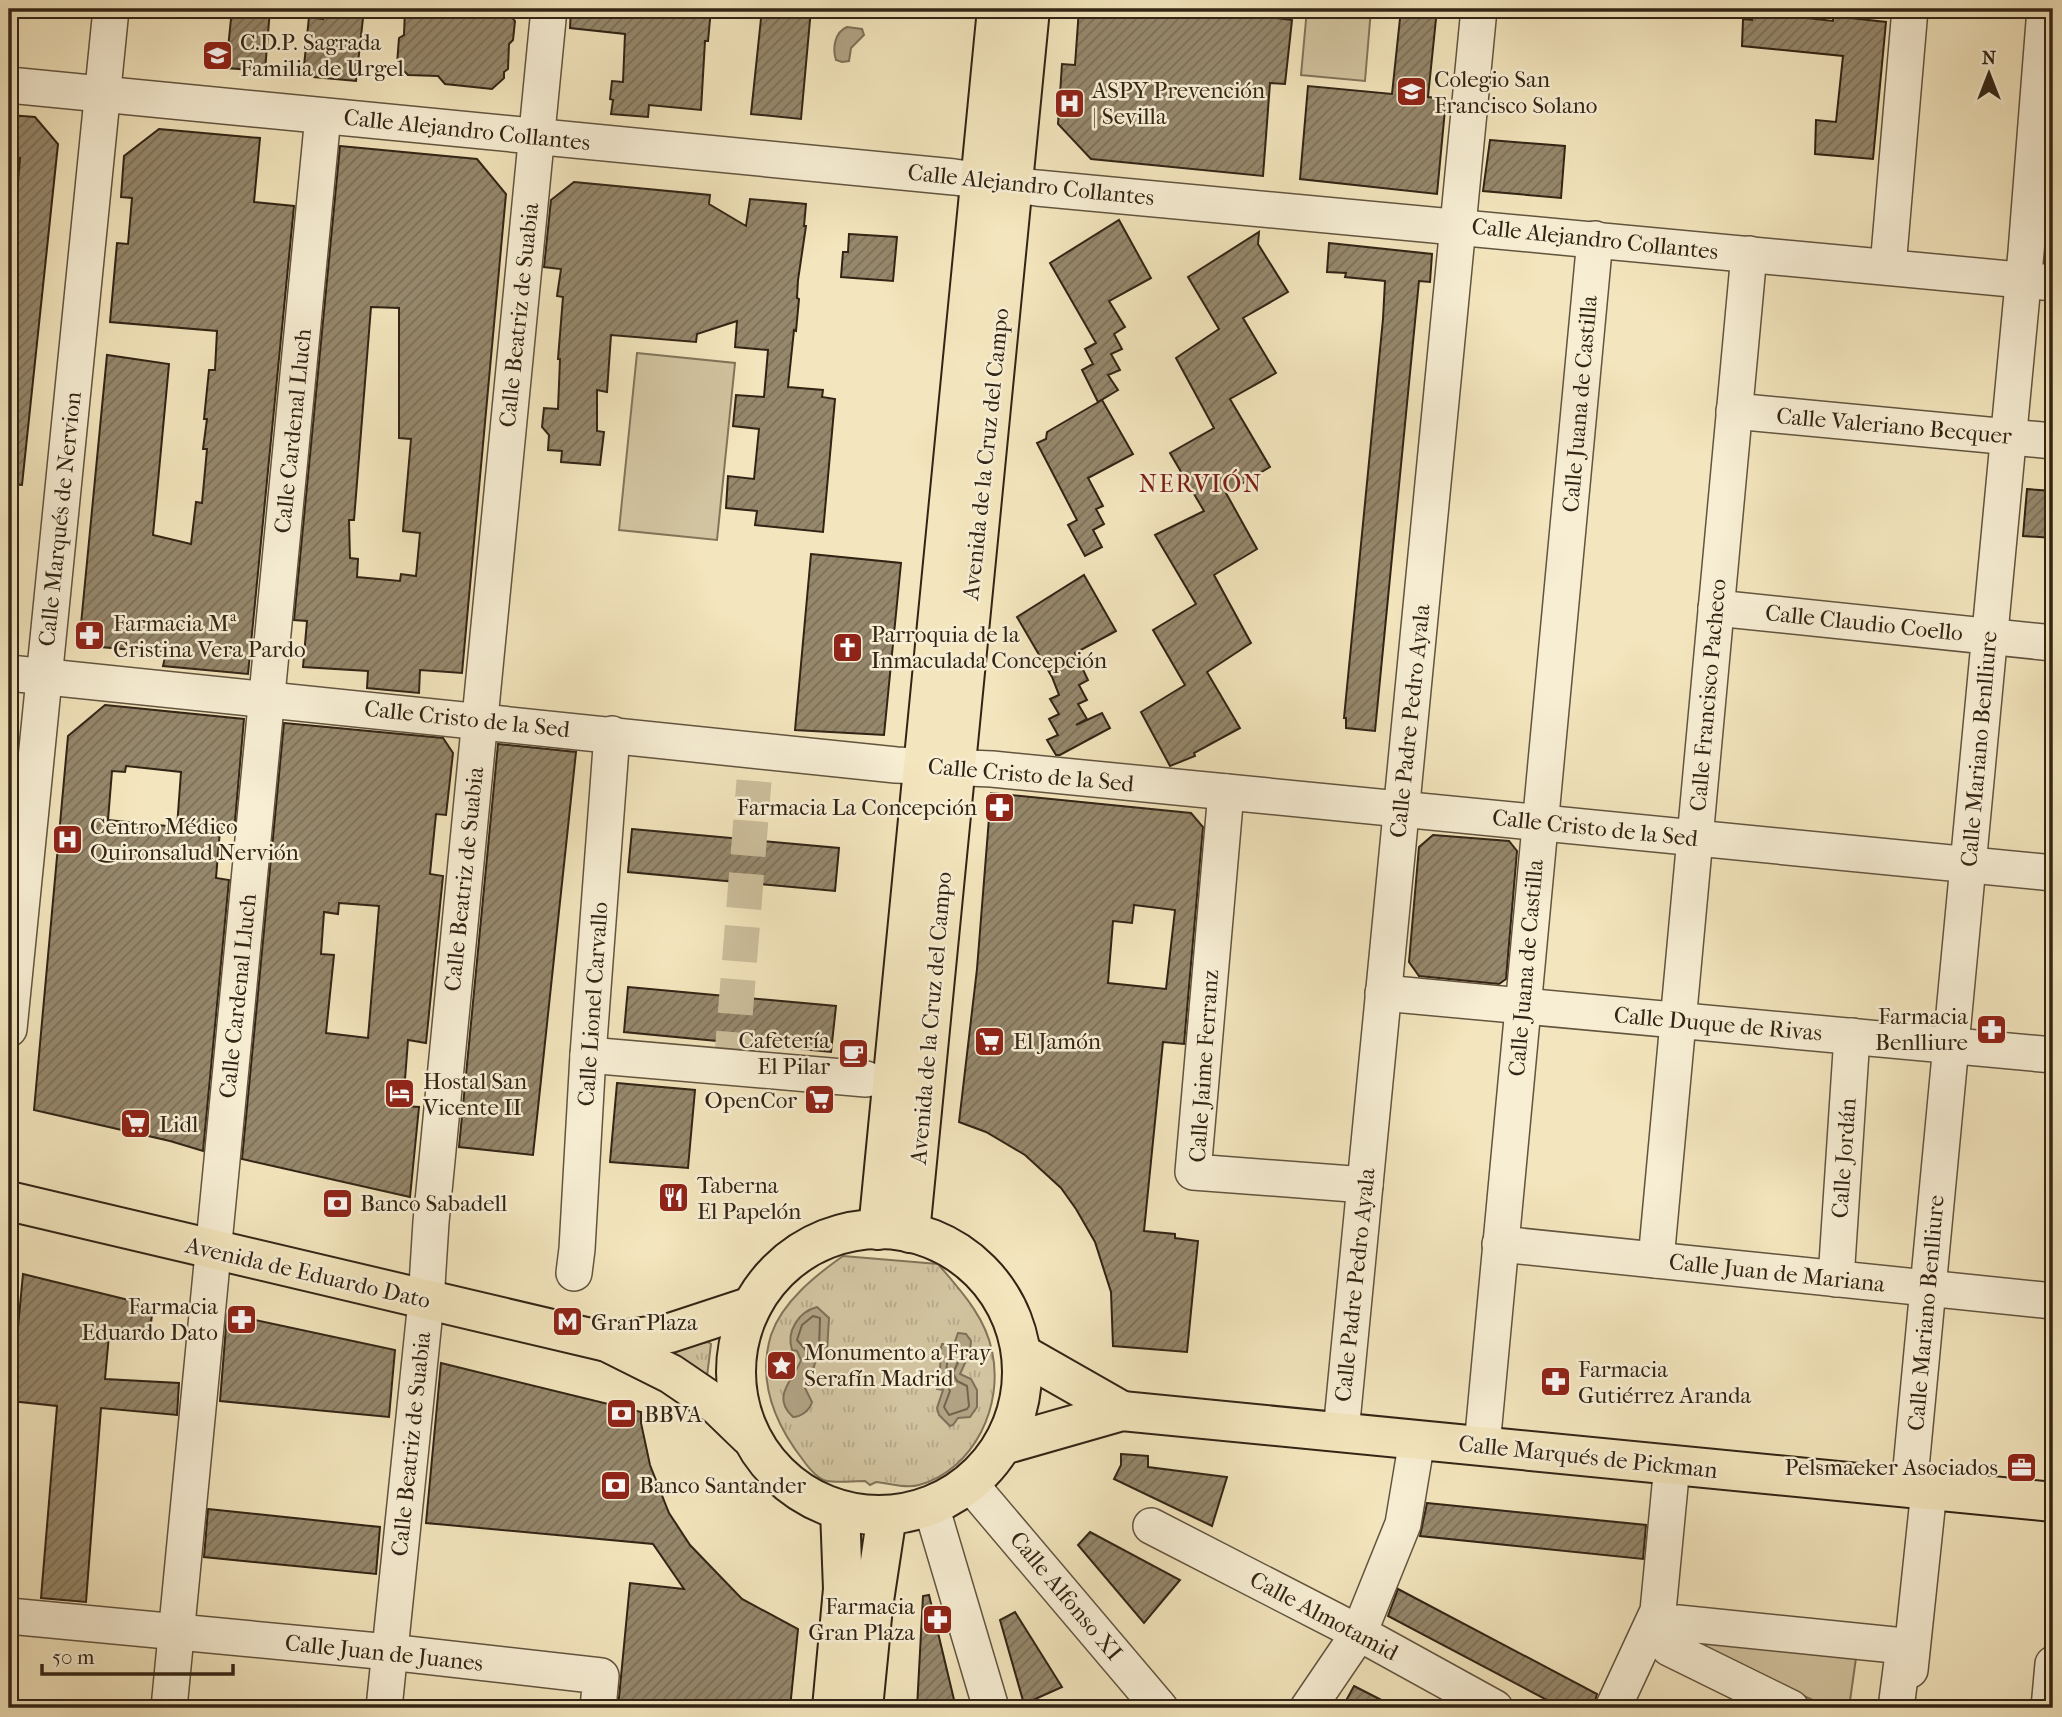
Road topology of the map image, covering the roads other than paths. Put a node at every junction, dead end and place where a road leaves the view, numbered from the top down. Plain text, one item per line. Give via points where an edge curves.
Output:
1 (111, 9) edge
2 (549, 9) edge
3 (997, 9) edge
4 (1030, 9) edge
5 (1479, 9) edge
6 (1910, 9) edge
7 (2045, 9) edge
8 (2047, 58) edge
9 (9, 85) edge
10 (102, 94) junction
11 (323, 116) junction
12 (537, 136) junction
13 (996, 183) junction
14 (1458, 226) junction
15 (1595, 239) junction
16 (1749, 254) junction
17 (1888, 267) junction
18 (2038, 282) edge
19 (1734, 411) junction
20 (2008, 436) junction
21 (2053, 441) edge
22 (1716, 608) junction
23 (1989, 636) junction
24 (2053, 643) edge
25 (9, 673) edge
26 (45, 677) junction
27 (267, 699) junction
28 (480, 720) junction
29 (612, 734) junction
30 (938, 766) junction
31 (1226, 792) junction
32 (1401, 809) junction
33 (1540, 822) junction
34 (1695, 838) junction
35 (1968, 864) junction
36 (2053, 873) edge
37 (1383, 993) junction
38 (1523, 1006) junction
39 (1678, 1020) junction
40 (9, 1029) edge
41 (1852, 1037) junction
42 (1951, 1045) junction
43 (588, 1055) junction
44 (2053, 1055) edge
45 (866, 1079) dead end
46 (1365, 1185) junction
47 (9, 1202) edge
48 (894, 1231) junction
49 (1500, 1244) junction
50 (213, 1250) junction
51 (1656, 1260) junction
52 (573, 1273) dead end
53 (1836, 1279) junction
54 (1928, 1288) junction
55 (426, 1301) junction
56 (2053, 1301) edge
57 (752, 1306) junction
58 (607, 1342) junction
59 (1022, 1354) junction
60 (1122, 1411) junction
61 (1341, 1432) junction
62 (751, 1437) junction
63 (1418, 1440) junction
64 (1003, 1444) junction
65 (1482, 1446) junction
66 (1672, 1465) junction
67 (970, 1484) junction
68 (1919, 1490) junction
69 (2053, 1502) edge
70 (931, 1506) junction
71 (840, 1510) junction
72 (887, 1516) junction
73 (1151, 1527) dead end
74 (1658, 1611) junction
75 (9, 1616) edge
76 (176, 1632) junction
77 (1359, 1633) junction
78 (1913, 1638) junction
79 (1643, 1645) junction
80 (389, 1652) junction
81 (2053, 1665) edge
82 (169, 1708) edge
83 (384, 1708) edge
84 (598, 1708) edge
85 (832, 1708) edge
86 (863, 1708) edge
87 (991, 1708) edge
88 (1160, 1708) edge
89 (1308, 1708) edge
90 (1495, 1708) edge
91 (1613, 1708) edge
92 (1771, 1708) edge
93 (1791, 1708) edge
94 (1896, 1708) edge
95 (1906, 1708) edge
96 (2049, 1708) edge

1 - 10 street, Calle Marqués de Nervion
2 - 12 street, Calle Beatriz de Suabia
3 - 13 main road, Avenida de la Cruz del Campo
4 - 13 main road, Avenida de la Cruz del Campo
5 - 14 street, Calle Padre Pedro Ayala
6 - 17 street
7 - 8 street, Calle Mariano Benlliure
8 - 18 street, Calle Mariano Benlliure
9 - 10 street, Calle Alejandro Collantes
10 - 11 street, Calle Alejandro Collantes
10 - 26 street, Calle Marqués de Nervion
11 - 12 street, Calle Alejandro Collantes
11 - 27 street, Calle Cardenal Lluch
12 - 13 street, Calle Alejandro Collantes
12 - 28 street, Calle Beatriz de Suabia
13 - 14 street, Calle Alejandro Collantes
13 - 30 main road, Avenida de la Cruz del Campo
14 - 15 street, Calle Alejandro Collantes
14 - 32 street, Calle Padre Pedro Ayala
15 - 16 street, Calle Alejandro Collantes
15 - 33 street, Calle Juana de Castilla
16 - 17 street, Calle Alejandro Collantes
16 - 19 street, Calle Francisco Pacheco
17 - 18 street, Calle Alejandro Collantes
18 - 20 street, Calle Mariano Benlliure
19 - 20 street, Calle Valeriano Becquer
19 - 22 street, Calle Francisco Pacheco
20 - 21 street, Calle Valeriano Becquer
20 - 23 street, Calle Mariano Benlliure
22 - 23 street, Calle Claudio Coello
22 - 34 street, Calle Francisco Pacheco
23 - 24 street, Calle Claudio Coello
23 - 35 street, Calle Mariano Benlliure
25 - 26 street, Calle Cristo de la Sed
26 - 27 street, Calle Cristo de la Sed
26 - 40 street, Calle Marqués de Nervion
27 - 28 street, Calle Cristo de la Sed
27 - 50 street, Calle Cardenal Lluch
28 - 29 street, Calle Cristo de la Sed
28 - 55 street, Calle Beatriz de Suabia
29 - 30 street, Calle Cristo de la Sed
29 - 43 street, Calle Lionel Carvallo
30 - 31 street, Calle Cristo de la Sed
30 - 48 main road, Avenida de la Cruz del Campo
31 - 32 street, Calle Cristo de la Sed
31 - 46 street, Calle Jaime Ferranz via 1193,1172
32 - 33 street, Calle Cristo de la Sed
32 - 37 street, Calle Padre Pedro Ayala
33 - 34 street, Calle Cristo de la Sed
33 - 38 street, Calle Juana de Castilla
34 - 35 street, Calle Cristo de la Sed
34 - 39 street, Calle Francisco Pacheco
35 - 36 street, Calle Cristo de la Sed
35 - 42 street, Calle Mariano Benlliure
37 - 38 street, Calle Duque de Rivas
37 - 46 street, Calle Padre Pedro Ayala
38 - 39 street, Calle Duque de Rivas
38 - 49 street, Calle Juana de Castilla
39 - 41 street, Calle Duque de Rivas
39 - 51 street, Calle Francisco Pacheco
41 - 42 street, Calle Duque de Rivas
41 - 53 street, Calle Jordán
42 - 44 street, Calle Duque de Rivas
42 - 54 street, Calle Mariano Benlliure
43 - 45 street
43 - 52 street, Calle Lionel Carvallo
46 - 61 street, Calle Padre Pedro Ayala
47 - 50 main road, Avenida de Eduardo Dato
48 - 57 main road via 841,1234 807,1248 778,1270
48 - 59 main road via 956,1251 968,1260 1001,1297
49 - 51 street, Calle Juan de Mariana
49 - 65 street, Calle Juana de Castilla
50 - 55 main road, Avenida de Eduardo Dato
50 - 76 street, Calle Cardenal Lluch
51 - 53 street, Calle Juan de Mariana
53 - 54 street, Calle Juan de Mariana
54 - 56 street, Calle Juan de Mariana
54 - 68 street, Calle Mariano Benlliure
55 - 58 main road, Avenida de Eduardo Dato
55 - 80 street, Calle Beatriz de Suabia
57 - 58 main road via 670,1333
57 - 62 main road via 736,1359 741,1413
58 - 62 main road via 671,1374 718,1406
59 - 60 main road
59 - 64 main road via 1020,1401
60 - 61 main road, Calle Marqués de Pickman
60 - 64 main road
61 - 63 main road, Calle Marqués de Pickman
62 - 71 main road via 790,1485
63 - 65 main road, Calle Marqués de Pickman
63 - 77 street via 1403,1524
64 - 67 main road
65 - 66 main road, Calle Marqués de Pickman
66 - 68 main road, Calle Marqués de Pickman
66 - 74 street
67 - 70 main road
67 - 88 street, Calle Alfonso XI
68 - 69 main road, Calle Marqués de Pickman
68 - 78 street, Calle Mariano Benlliure
70 - 72 main road
70 - 87 street
71 - 72 main road
71 - 85 main road via 844,1588
72 - 86 main road
73 - 77 street, Calle Almotamid
74 - 78 street
74 - 79 street
75 - 76 street, Calle Juan de Juanes
76 - 80 street, Calle Juan de Juanes
76 - 82 street, Calle Cardenal Lluch
77 - 89 street
77 - 90 street, Calle Almotamid
78 - 95 street, Calle Mariano Benlliure
79 - 91 street
79 - 92 street
80 - 83 street, Calle Beatriz de Suabia
80 - 84 street, Calle Juan de Juanes via 601,1676
81 - 96 street
93 - 94 street via 1669,1648 1678,1623 1903,1646

